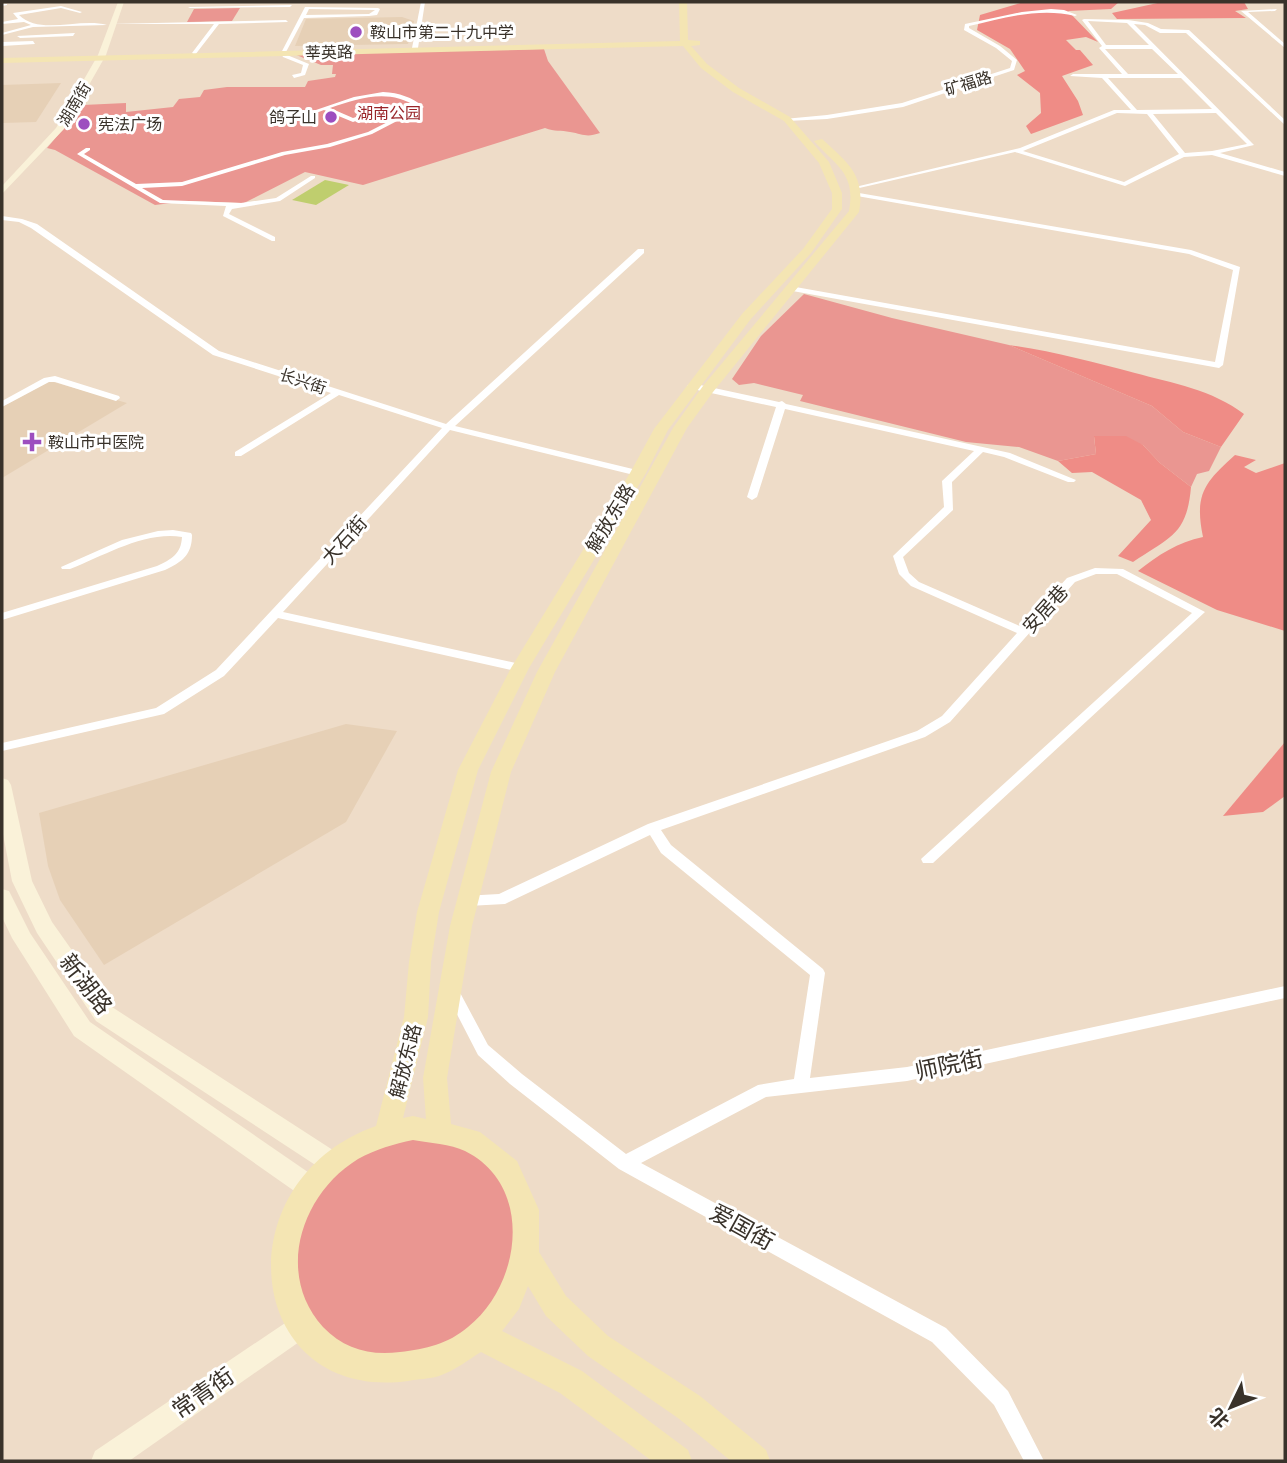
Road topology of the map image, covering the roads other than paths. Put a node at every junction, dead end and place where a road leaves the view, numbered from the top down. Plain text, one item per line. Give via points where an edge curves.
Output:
1 (113, 2) edge
2 (121, 2) edge
3 (423, 2) edge
4 (682, 2) edge
5 (691, 2) edge
6 (1264, 2) edge
7 (246, 4) edge
8 (191, 5) edge
9 (40, 10) junction
10 (1275, 10) junction
11 (80, 12) dead end
12 (240, 13) junction
13 (50, 14) dead end
14 (1075, 15) dead end
15 (302, 17) junction
16 (59, 18) dead end
17 (1285, 18) edge
18 (21, 20) junction
19 (286, 21) dead end
20 (235, 22) junction
21 (1128, 22) junction
22 (2, 23) edge
23 (68, 23) dead end
24 (183, 23) junction
25 (217, 23) junction
26 (109, 25) junction
27 (33, 26) junction
28 (72, 34) dead end
29 (2, 35) edge
30 (72, 42) dead end
31 (691, 42) junction
32 (2, 44) edge
33 (1285, 46) edge
34 (1105, 47) junction
35 (1153, 47) junction
36 (415, 48) junction
37 (285, 52) junction
38 (195, 53) junction
39 (97, 57) junction
40 (2, 59) edge
41 (294, 76) dead end
42 (1073, 76) dead end
43 (1104, 76) junction
44 (1126, 76) junction
45 (1182, 76) junction
46 (324, 108) junction
47 (316, 111) dead end
48 (1135, 111) junction
49 (1217, 111) junction
50 (1149, 112) junction
51 (1272, 113) junction
52 (1285, 113) edge
53 (366, 117) dead end
54 (791, 119) junction
55 (1285, 123) edge
56 (88, 149) dead end
57 (1017, 151) junction
58 (1212, 153) junction
59 (1183, 155) junction
60 (1285, 174) edge
61 (313, 177) dead end
62 (2, 179) edge
63 (134, 186) junction
64 (2, 191) edge
65 (858, 192) junction
66 (238, 204) junction
67 (2, 218) edge
68 (272, 239) dead end
69 (641, 251) dead end
70 (790, 288) junction
71 (691, 386) junction
72 (708, 389) junction
73 (338, 392) junction
74 (116, 398) dead end
75 (2, 404) edge
76 (782, 404) junction
77 (448, 427) junction
78 (979, 451) junction
79 (238, 454) dead end
80 (638, 473) junction
81 (1071, 480) dead end
82 (752, 497) dead end
83 (66, 567) dead end
84 (276, 614) junction
85 (2, 617) edge
86 (1024, 632) junction
87 (520, 667) junction
88 (2, 747) edge
89 (2, 785) edge
90 (653, 828) junction
91 (928, 859) dead end
92 (2, 897) edge
93 (468, 900) junction
94 (451, 989) junction
95 (1285, 992) edge
96 (800, 1086) junction
97 (439, 1129) junction
98 (387, 1132) junction
99 (331, 1163) junction
100 (625, 1163) junction
101 (309, 1186) junction
102 (527, 1258) junction
103 (300, 1326) junction
104 (480, 1336) junction
105 (106, 1461) edge
106 (677, 1461) edge
107 (754, 1461) edge
108 (1034, 1461) edge

1 - 26 main road, 湖南街
2 - 26 main road, 湖南街
3 - 36 street
4 - 31 main road
5 - 31 main road
6 - 10 street
7 - 8 street
7 - 12 street
7 - 12 street via 289,9
8 - 24 street
9 - 11 street via 67,7
9 - 13 street
9 - 18 street via 15,14
10 - 17 street
10 - 33 street via 1243,12
12 - 20 street
14 - 54 street, 矿福路 via 1041,11 967,25 966,29 1002,48 1015,61 1012,69 904,105
15 - 15 street via 307,8 378,9 369,15
15 - 37 street
16 - 23 street
18 - 22 street
18 - 27 street
19 - 20 street
20 - 25 street
21 - 34 street via 1084,20
21 - 35 street
21 - 51 street via 1160,31 1187,31
24 - 25 street
24 - 26 street
25 - 38 street
26 - 27 street
26 - 39 main road, 湖南街
27 - 29 street
28 - 29 street
30 - 32 street
31 - 36 main road, 莘英路
31 - 37 main road, 莘英路
31 - 54 main road, 解放东路 via 704,66 736,90
34 - 35 street
34 - 44 street
35 - 45 street
36 - 37 main road, 莘英路
37 - 38 main road, 莘英路
37 - 39 main road, 莘英路
37 - 41 street via 306,64 303,74
38 - 39 main road, 莘英路
39 - 40 main road, 莘英路
39 - 62 main road, 湖南街 via 50,129
39 - 64 main road, 湖南街 via 60,129
42 - 43 street
43 - 44 street
43 - 48 street
44 - 45 street
45 - 49 street
46 - 47 street
46 - 53 street via 353,120
46 - 63 street via 382,92 421,107 370,133 328,146 284,153 182,184
48 - 50 street
48 - 57 street via 1116,111
49 - 50 street
49 - 58 street via 1251,145
50 - 59 street
51 - 52 street
51 - 55 street
54 - 65 main road, 解放东路 via 845,166
54 - 71 main road, 解放东路 via 824,162 837,192 837,209 807,251
56 - 63 street via 80,154
57 - 59 street via 1125,184
57 - 65 street
58 - 59 street
58 - 60 street
61 - 66 street via 278,200
63 - 66 street via 170,204
65 - 70 main road, 解放东路 via 854,212
65 - 70 street via 1191,252 1237,269 1219,365
66 - 68 street via 229,207 225,215
67 - 73 street, 长兴街 via 34,226 216,353
69 - 77 street, 大石街
70 - 72 main road, 解放东路
71 - 72 street
71 - 80 main road, 解放东路
72 - 76 street
72 - 93 main road, 解放东路 via 680,428 546,672 501,772
73 - 77 street, 长兴街
73 - 79 street
74 - 75 street via 55,379
76 - 78 street
76 - 82 street
77 - 80 street, 长兴街
77 - 84 street, 大石街
78 - 81 street via 1007,455
78 - 86 street via 947,481 949,508 898,556 904,574 915,584
80 - 87 main road, 解放东路
83 - 85 street via 152,534 175,531 187,536 180,559 161,568
84 - 87 street
84 - 88 street, 大石街 via 220,673 160,711
86 - 90 street, 安居巷 via 946,719 921,734
86 - 91 street, 安居巷 via 1071,580 1095,571 1119,571 1199,612
87 - 98 main road, 解放东路 via 468,771 428,912 416,1017
89 - 99 main road, 新湖路 via 22,881 44,927 104,1014
90 - 93 street, 安居巷 via 500,900
90 - 96 street via 666,849 818,974
92 - 101 main road, 新湖路 via 22,938 82,1029
93 - 94 main road, 解放东路
94 - 97 main road, 解放东路 via 435,1078
94 - 100 street, 爱国街 via 483,1050
95 - 96 street, 师院街 via 907,1074
96 - 100 street, 师院街 via 764,1090
97 - 98 main road
97 - 102 main road via 472,1139 499,1158 519,1186 528,1220
98 - 99 main road via 358,1144
99 - 101 main road
100 - 108 street, 爱国街 via 939,1335 1001,1398
101 - 103 main road via 291,1220 282,1256 285,1293
102 - 104 main road via 507,1304
102 - 107 main road via 556,1306 598,1346 689,1407
103 - 104 main road via 327,1352 362,1367 403,1370 443,1359
103 - 105 main road, 常青街
104 - 106 main road via 571,1382

